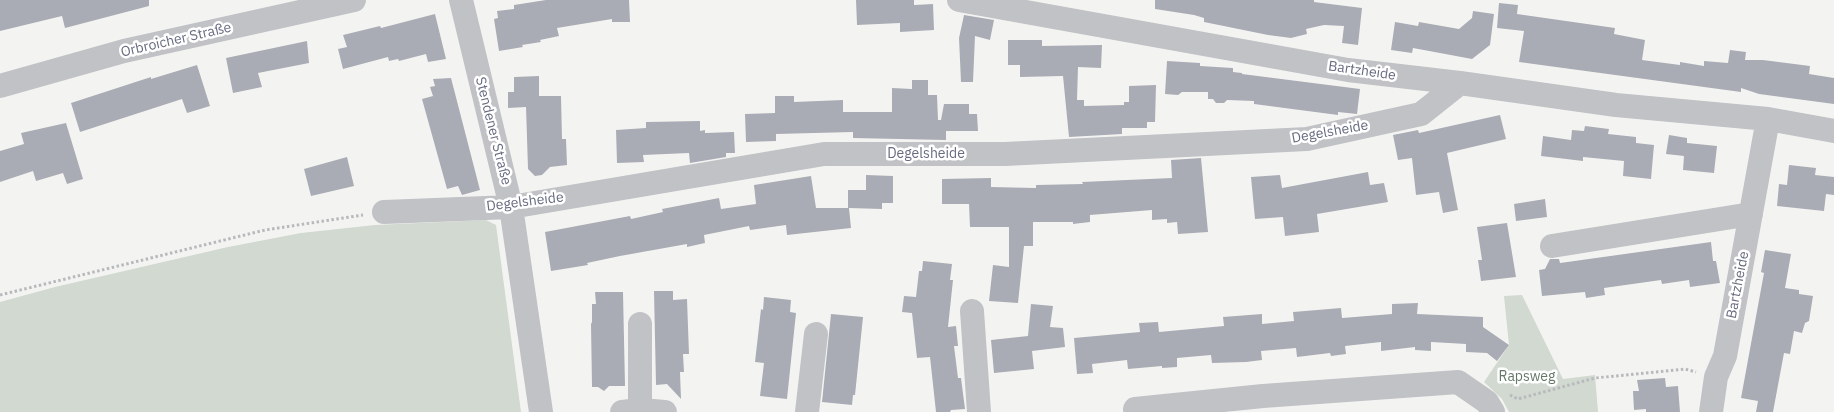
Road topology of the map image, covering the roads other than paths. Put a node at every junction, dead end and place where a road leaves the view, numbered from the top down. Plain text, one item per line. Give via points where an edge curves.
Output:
1 (354, 0) edge
2 (461, 0) edge
3 (959, 0) edge
4 (1460, 84) junction
5 (0, 86) edge
6 (1768, 119) junction
7 (1834, 131) edge
8 (511, 207) junction
9 (384, 212) road end
10 (1751, 214) junction
11 (1552, 246) dead end
12 (972, 311) dead end
13 (640, 324) dead end
14 (816, 334) dead end
15 (1490, 407) edge
16 (1174, 408) edge
17 (1135, 409) dead end
18 (631, 411) edge
19 (541, 412) edge
20 (665, 412) edge
21 (806, 412) edge
22 (979, 412) edge
23 (1710, 412) edge

1 - 5 street, Orbroicher Straße via 124,51
2 - 8 street, Stendener Straße
3 - 4 street, Bartzheide via 1348,70
4 - 6 street, Bartzheide via 1616,105
4 - 8 street, Degelsheide via 1421,114 1307,139 1005,154 824,154
6 - 7 street, Bartzheide
6 - 10 street, Bartzheide
8 - 9 street, Degelsheide
8 - 19 street, Stendener Straße
10 - 11 street
10 - 23 street, Bartzheide
12 - 22 street
13 - 18 street
14 - 21 street
15 - 16 street via 1458,382 1263,396
16 - 17 street
18 - 20 street

